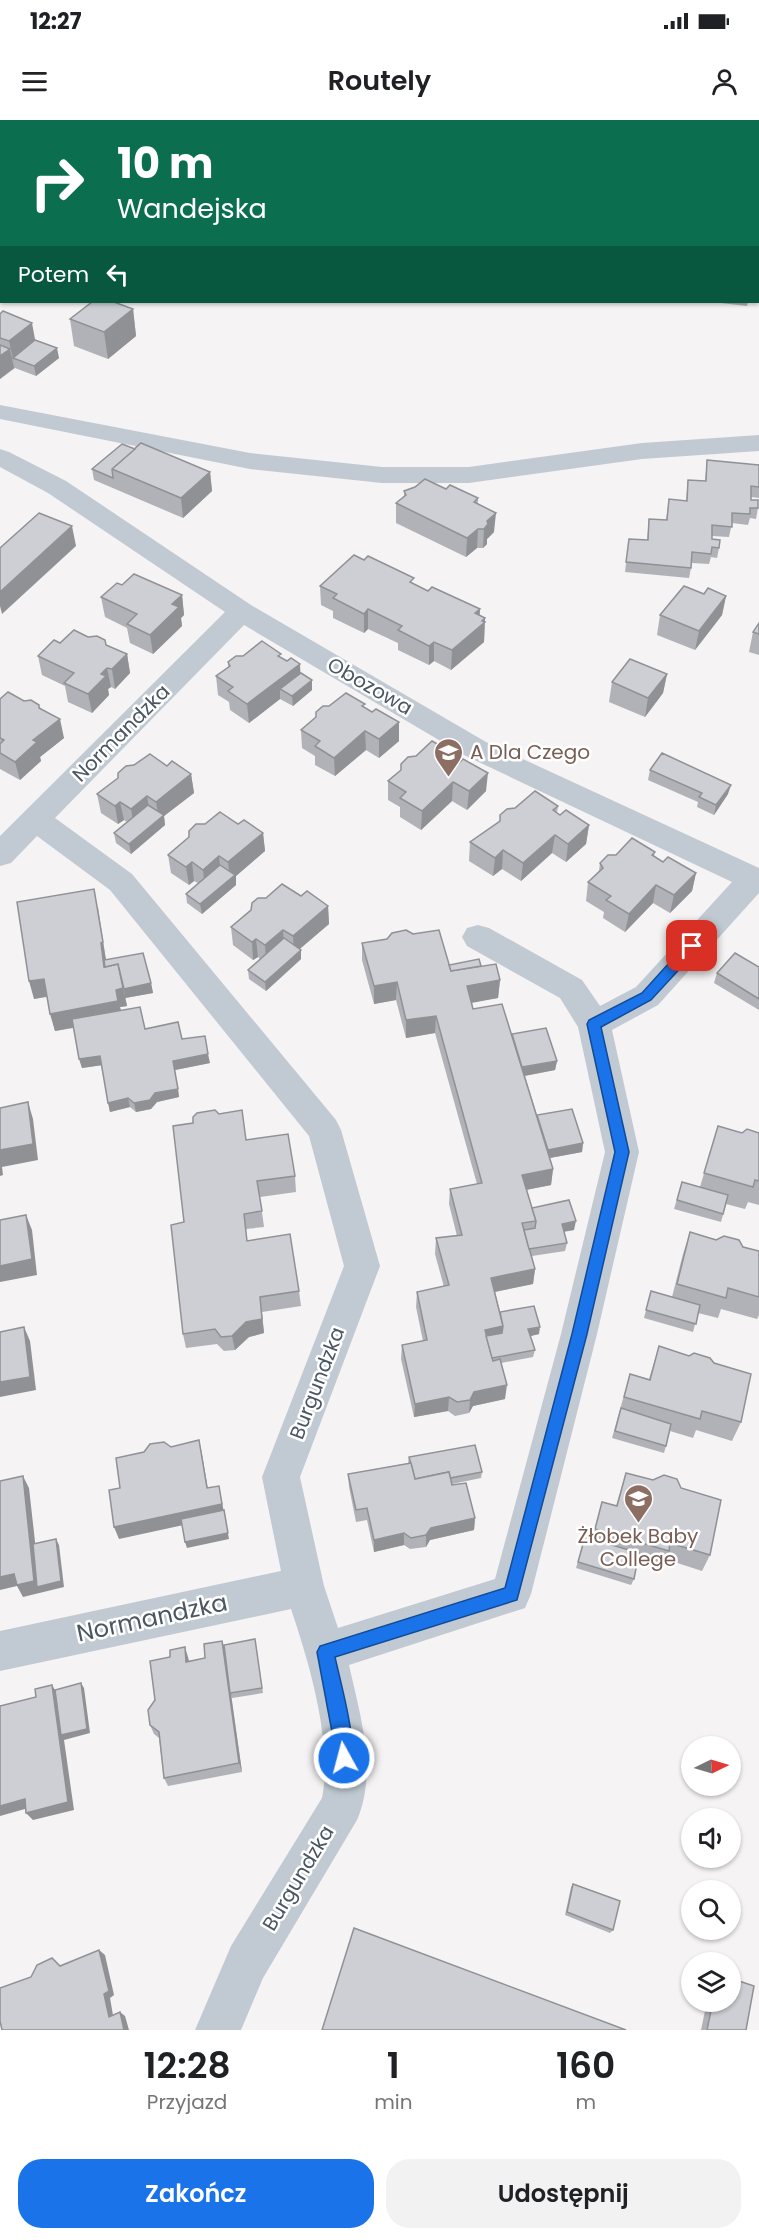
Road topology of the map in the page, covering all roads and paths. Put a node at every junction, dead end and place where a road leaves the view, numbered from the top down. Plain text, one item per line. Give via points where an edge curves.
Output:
1 (0, 412) edge
2 (759, 443) edge
3 (0, 457) edge
4 (242, 611) junction
5 (35, 819) junction
6 (0, 855) edge
7 (756, 880) edge
8 (478, 937) dead end
9 (594, 1024) junction
10 (304, 1586) junction
11 (0, 1651) edge
12 (326, 1652) junction
13 (218, 2030) edge

1 - 2 street via 250,461 382,476 469,475 642,451
3 - 4 street, Obozowa via 57,488
4 - 5 street, Normandzka
4 - 7 street, Obozowa via 476,748
5 - 6 street, Normandzka
5 - 10 street, Burgundzka via 121,882 324,1130 362,1266 281,1477
7 - 9 street via 646,996
8 - 9 street via 571,989
9 - 12 street via 622,1152 511,1594
10 - 11 street, Normandzka
10 - 12 street, Burgundzka
12 - 13 street, Burgundzka via 347,1778 342,1805 247,1962

